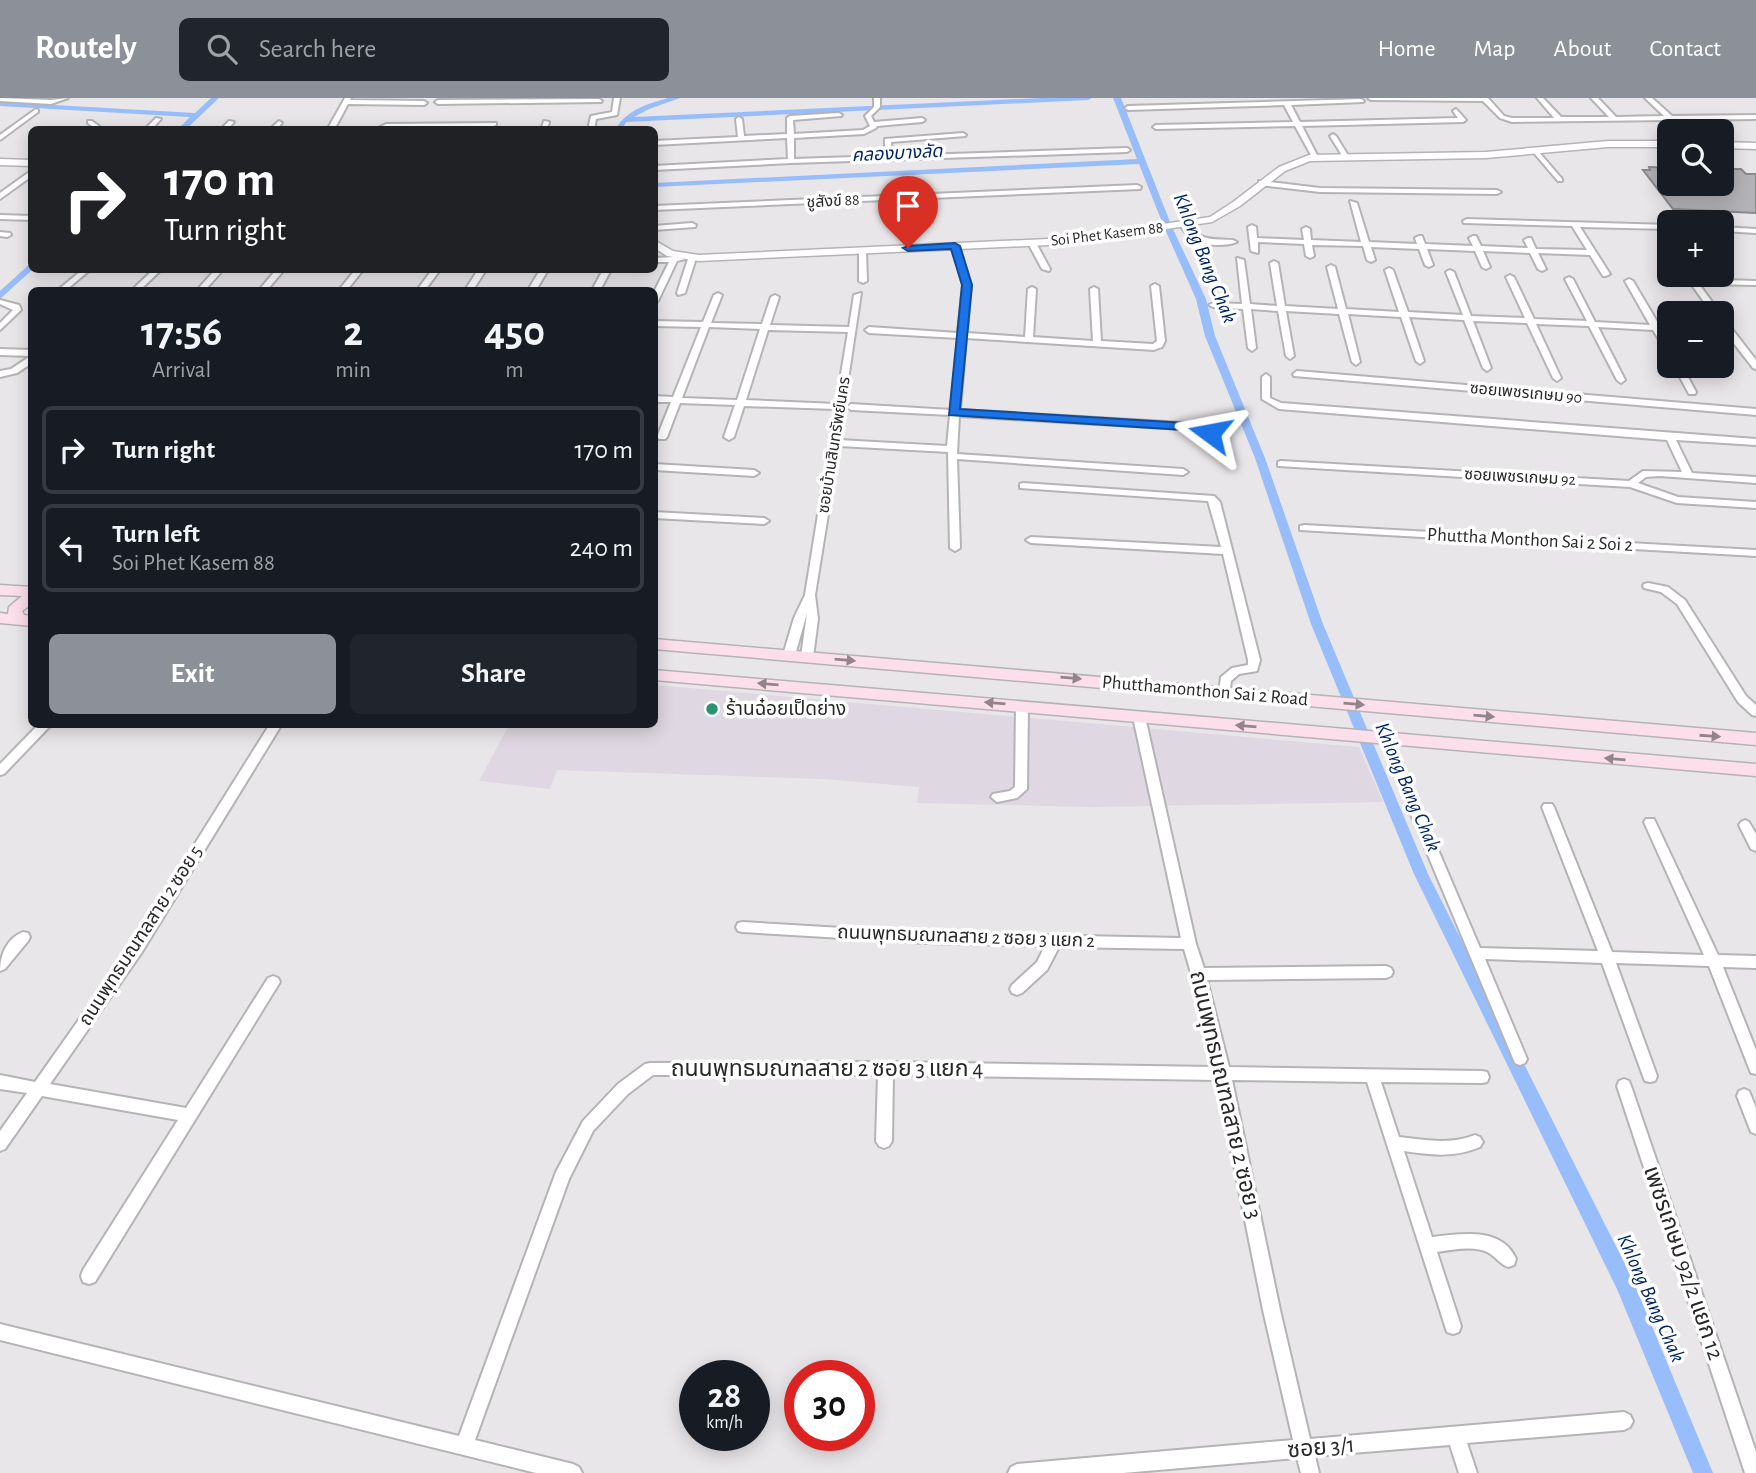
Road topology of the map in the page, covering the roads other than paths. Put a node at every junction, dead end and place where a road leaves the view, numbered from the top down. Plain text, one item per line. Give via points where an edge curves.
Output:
1 (65, 98) edge
2 (617, 98) edge
3 (877, 98) edge
4 (1371, 98) edge
5 (1430, 98) edge
6 (1484, 98) edge
7 (1539, 98) edge
8 (1594, 98) edge
9 (1648, 98) edge
10 (0, 99) edge
11 (346, 100) edge
12 (505, 100) edge
13 (554, 100) edge
14 (1237, 101) edge
15 (1361, 101) dead end
16 (438, 102) dead end
17 (598, 102) edge
18 (424, 103) dead end
19 (1287, 104) junction
20 (1128, 108) dead end
21 (36, 111) dead end
22 (1456, 111) dead end
23 (550, 112) dead end
24 (839, 115) dead end
25 (1756, 117) edge
26 (1670, 118) junction
27 (158, 119) dead end
28 (739, 119) dead end
29 (1615, 119) junction
30 (922, 120) dead end
31 (1560, 120) junction
32 (90, 122) dead end
33 (231, 122) dead end
34 (279, 123) dead end
35 (873, 124) junction
36 (1298, 124) junction
37 (96, 126) edge
38 (151, 126) edge
39 (227, 126) edge
40 (276, 126) edge
41 (332, 126) edge
42 (493, 126) edge
43 (592, 126) edge
44 (1156, 127) dead end
45 (963, 135) dead end
46 (789, 136) junction
47 (1333, 136) dead end
48 (0, 138) edge
49 (741, 138) junction
50 (658, 142) edge
51 (1657, 144) edge
52 (1734, 145) edge
53 (1756, 146) edge
54 (1127, 150) dead end
55 (1536, 152) junction
56 (1315, 157) junction
57 (1346, 157) junction
58 (887, 158) junction
59 (791, 161) junction
60 (0, 162) edge
61 (28, 163) edge
62 (658, 168) edge
63 (28, 175) edge
64 (1560, 180) dead end
65 (1262, 183) junction
66 (1137, 187) dead end
67 (1497, 192) dead end
68 (0, 197) edge
69 (1353, 203) dead end
70 (658, 208) edge
71 (0, 217) edge
72 (28, 218) edge
73 (1467, 221) dead end
74 (1574, 223) junction
75 (692, 225) dead end
76 (1179, 225) junction
77 (1657, 226) edge
78 (1252, 227) dead end
79 (658, 228) edge
80 (1306, 229) dead end
81 (1734, 230) edge
82 (1756, 231) edge
83 (1419, 237) dead end
84 (1473, 238) dead end
85 (1253, 240) junction
86 (1528, 240) dead end
87 (1233, 242) dead end
88 (1032, 243) junction
89 (1308, 243) junction
90 (658, 246) edge
91 (955, 246) junction
92 (1366, 246) junction
93 (1423, 248) junction
94 (1479, 250) junction
95 (862, 251) junction
96 (1255, 251) dead end
97 (1534, 252) junction
98 (1593, 253) junction
99 (1310, 256) dead end
100 (690, 258) junction
101 (674, 259) junction
102 (658, 260) edge
103 (1240, 260) dead end
104 (1371, 260) dead end
105 (1274, 263) dead end
106 (1429, 265) dead end
107 (1331, 267) dead end
108 (1486, 267) dead end
109 (1046, 269) dead end
110 (1389, 270) dead end
111 (1542, 270) dead end
112 (1450, 272) dead end
113 (82, 273) edge
114 (154, 273) edge
115 (216, 273) edge
116 (277, 273) edge
117 (357, 273) edge
118 (1606, 274) dead end
119 (1510, 277) dead end
120 (1569, 279) dead end
121 (863, 281) dead end
122 (1629, 281) dead end
123 (1754, 284) edge
124 (1155, 286) dead end
125 (66, 287) edge
126 (139, 287) edge
127 (204, 287) edge
128 (266, 287) edge
129 (345, 287) edge
130 (1032, 289) dead end
131 (1094, 289) dead end
132 (658, 293) edge
133 (681, 293) dead end
134 (718, 295) dead end
135 (858, 295) dead end
136 (775, 297) dead end
137 (1707, 301) edge
138 (2, 302) dead end
139 (1213, 305) dead end
140 (1246, 306) junction
141 (1282, 309) junction
142 (1342, 312) junction
143 (1404, 315) junction
144 (1468, 317) junction
145 (1530, 320) junction
146 (658, 323) edge
147 (1592, 324) junction
148 (705, 325) junction
149 (1657, 327) joint
150 (0, 328) edge
151 (764, 328) junction
152 (852, 330) junction
153 (869, 330) dead end
154 (962, 336) junction
155 (1734, 340) edge
156 (1029, 341) junction
157 (1097, 345) junction
158 (1252, 348) dead end
159 (0, 352) edge
160 (28, 353) edge
161 (1290, 356) dead end
162 (28, 362) edge
163 (1356, 362) dead end
164 (1420, 362) dead end
165 (1756, 366) edge
166 (1488, 368) dead end
167 (0, 374) edge
168 (1297, 374) dead end
169 (1266, 377) dead end
170 (1557, 377) dead end
171 (1684, 378) edge
172 (1621, 380) dead end
173 (1692, 392) dead end
174 (658, 399) edge
175 (675, 400) junction
176 (740, 403) junction
177 (845, 407) junction
178 (1756, 412) edge
179 (953, 413) junction
180 (662, 437) dead end
181 (729, 437) dead end
182 (1670, 437) junction
183 (1756, 442) edge
184 (834, 443) junction
185 (1214, 447) dead end
186 (952, 453) junction
187 (1281, 464) dead end
188 (658, 467) edge
189 (1183, 472) dead end
190 (754, 473) dead end
191 (1688, 474) junction
192 (1756, 480) edge
193 (1631, 484) junction
194 (1023, 486) dead end
195 (1756, 505) edge
196 (658, 515) edge
197 (764, 521) dead end
198 (1304, 528) dead end
199 (1031, 540) dead end
200 (955, 548) dead end
201 (1228, 551) junction
202 (1756, 553) edge
203 (1648, 586) dead end
204 (0, 591) edge
205 (28, 594) edge
206 (810, 595) junction
207 (28, 598) edge
208 (0, 601) edge
209 (0, 618) edge
210 (813, 620) joint
211 (25, 621) edge
212 (658, 644) edge
213 (789, 655) junction
214 (807, 657) junction
215 (658, 675) edge
216 (1224, 692) junction
217 (1022, 706) junction
218 (1756, 712) edge
219 (1139, 717) junction
220 (42, 728) edge
221 (274, 728) edge
222 (1756, 740) edge
223 (1756, 770) edge
224 (0, 771) edge
225 (997, 797) dead end
226 (1413, 805) dead end
227 (1548, 807) dead end
228 (1650, 822) dead end
229 (1745, 825) dead end
230 (1756, 846) edge
231 (743, 927) dead end
232 (23, 937) dead end
233 (1055, 941) junction
234 (1189, 944) junction
235 (1476, 953) junction
236 (1608, 958) junction
237 (1713, 960) junction
238 (1756, 962) edge
239 (0, 965) edge
240 (1386, 972) dead end
241 (1199, 974) junction
242 (273, 982) dead end
243 (1017, 989) dead end
244 (1520, 1059) dead end
245 (886, 1068) junction
246 (1756, 1068) edge
247 (1224, 1074) junction
248 (1372, 1076) junction
249 (1650, 1076) dead end
250 (1482, 1077) dead end
251 (0, 1082) edge
252 (1624, 1086) dead end
253 (39, 1088) junction
254 (1744, 1096) dead end
255 (188, 1115) junction
256 (1756, 1127) edge
257 (884, 1141) dead end
258 (1475, 1142) dead end
259 (1394, 1143) junction
260 (0, 1144) edge
261 (1426, 1245) junction
262 (1508, 1259) dead end
263 (89, 1276) dead end
264 (1453, 1326) dead end
265 (0, 1332) edge
266 (1624, 1421) dead end
267 (1456, 1437) junction
268 (1749, 1439) edge
269 (464, 1447) junction
270 (1303, 1449) junction
271 (511, 1466) edge
272 (573, 1473) edge
273 (1017, 1473) edge
274 (1310, 1473) edge
275 (1468, 1473) edge
276 (1754, 1473) edge

1 - 10 street via 51,102
2 - 43 street via 615,114 593,117
3 - 35 street via 876,108 868,116
4 - 5 street
5 - 6 street
6 - 31 street via 1502,117 1512,120
7 - 31 street
8 - 29 street
9 - 26 street
11 - 18 street
11 - 41 street
12 - 13 street
12 - 16 street
12 - 42 street
13 - 17 street
13 - 23 street
14 - 19 street
14 - 20 street
15 - 19 street
19 - 36 street
21 - 48 street
22 - 36 street via 1463,120
24 - 46 street via 791,117
25 - 26 street
26 - 29 street
27 - 38 street
28 - 49 street
29 - 31 street
30 - 35 street
32 - 37 street
33 - 39 street
34 - 40 street
35 - 46 street via 873,129 864,132
36 - 44 street
36 - 56 street
45 - 58 street via 887,139
46 - 49 street
46 - 59 street
47 - 57 street
49 - 50 street
51 - 55 street, Soi Phet Kasem 88
52 - 53 street
54 - 58 street
55 - 57 street, Soi Phet Kasem 88
55 - 64 street
56 - 57 street, Soi Phet Kasem 88
56 - 65 street, Soi Phet Kasem 88 via 1300,159
58 - 59 street
59 - 62 street
60 - 61 street
63 - 68 street
65 - 67 street via 1320,190
65 - 76 street, Soi Phet Kasem 88 via 1220,215
66 - 70 street, ชูสังข์ 88
69 - 92 street
71 - 72 street
73 - 74 street
74 - 77 street
74 - 98 street
75 - 79 street
76 - 87 street via 1197,240
76 - 88 street, Soi Phet Kasem 88
78 - 85 street
80 - 89 street
81 - 82 street
83 - 93 street
84 - 94 street
85 - 89 street
85 - 96 street
86 - 97 street
88 - 91 street, Soi Phet Kasem 88
88 - 109 street
89 - 92 street
89 - 99 street
90 - 100 street, Soi Phet Kasem 88
91 - 95 street, Soi Phet Kasem 88
91 - 154 street via 967,285
92 - 93 street
92 - 104 street
93 - 94 street
93 - 106 street
94 - 97 street
94 - 108 street
95 - 100 street, Soi Phet Kasem 88
95 - 121 street
97 - 98 street
97 - 111 street
98 - 118 street
100 - 101 street
100 - 133 street
101 - 102 street
101 - 132 street
103 - 140 street
105 - 141 street
107 - 142 street
110 - 143 street
112 - 144 street
113 - 125 street
114 - 126 street
115 - 127 street
116 - 128 street
117 - 129 street
119 - 145 street
120 - 147 street
122 - 149 street
123 - 137 street via 1693,281
124 - 157 street via 1159,345
130 - 156 street
131 - 157 street
134 - 148 street
135 - 152 street, ซอยบ้านสินทรัพย์นคร
136 - 151 street
138 - 150 street via 17,310
139 - 140 street
140 - 141 street
140 - 158 street
141 - 142 street
141 - 161 street
142 - 143 street
142 - 163 street
143 - 144 street
143 - 164 street
144 - 145 street
144 - 166 street
145 - 147 street
145 - 170 street
146 - 148 street
147 - 149 street
147 - 172 street
148 - 151 street
148 - 175 street
151 - 152 street
151 - 176 street
152 - 177 street, ซอยบ้านสินทรัพย์นคร
153 - 154 street
154 - 156 street
154 - 179 street
155 - 165 street
156 - 157 street
159 - 160 street
162 - 167 street
168 - 178 street, ซอยเพชรเกษม 90
169 - 182 street via 1266,399 1279,405
171 - 173 street
174 - 175 street
175 - 176 street
175 - 180 street
176 - 177 street
176 - 181 street
177 - 179 street
177 - 184 street, ซอยบ้านสินทรัพย์นคร
179 - 185 street via 1202,427 1209,430
179 - 186 street
182 - 183 street
182 - 191 street
184 - 186 street
184 - 206 street, ซอยบ้านสินทรัพย์นคร
186 - 189 street
186 - 200 street
187 - 193 street, ซอยเพชรเกษม 92
188 - 190 street
191 - 192 street
191 - 193 street via 1643,474
193 - 195 street, ซอยเพชรเกษม 92 via 1677,500
194 - 201 street via 1211,498
196 - 197 street
198 - 202 street, Phuttha Monthon Sai 2 Soi 2
199 - 201 street
201 - 216 street via 1254,660 1252,668 1236,671 1225,680
203 - 218 street via 1664,589 1681,602 1742,699
204 - 205 main road
204 - 208 main road
206 - 210 street
206 - 213 street, ซอยบ้านสินทรัพย์นคร
207 - 211 main road via 14,610
209 - 211 main road
210 - 214 street
212 - 213 main road, Phutthamonthon Sai 2 Road
213 - 214 main road, Phutthamonthon Sai 2 Road
214 -> 216 main road, Phutthamonthon Sai 2 Road
217 -> 215 main road, Phutthamonthon Sai 2 Road
216 -> 222 main road, Phutthamonthon Sai 2 Road
217 - 219 main road, Phutthamonthon Sai 2 Road
217 - 225 street via 1021,789
223 -> 219 main road, Phutthamonthon Sai 2 Road
219 - 234 street, ถนนพุทธมณฑลสาย 2 ซอย 3
220 - 224 street
221 - 253 street, ถนนพุทธมณฑลสาย 2 ซอย 5 via 137,948
226 - 235 street
227 - 236 street
228 - 237 street
229 - 230 street
231 - 233 street, ถนนพุทธมณฑลสาย 2 ซอย 3 แยก 2
232 - 239 street
233 - 234 street, ถนนพุทธมณฑลสาย 2 ซอย 3 แยก 2
233 - 243 street via 1042,966
234 - 241 street, ถนนพุทธมณฑลสาย 2 ซอย 3
235 - 236 street
235 - 244 street
236 - 237 street
236 - 249 street
237 - 238 street
237 - 246 street
240 - 241 street
241 - 247 street, ถนนพุทธมณฑลสาย 2 ซอย 3
242 - 255 street
245 - 247 street, ถนนพุทธมณฑลสาย 2 ซอย 3 แยก 4
245 - 257 street
245 - 269 street, ถนนพุทธมณฑลสาย 2 ซอย 3 แยก 4 via 650,1069 623,1089 588,1126 562,1177
247 - 248 street
247 - 270 street, ถนนพุทธมณฑลสาย 2 ซอย 3
248 - 250 street
248 - 259 street
251 - 253 street
252 - 268 street, เพชรเกษม 92/2 แยก 12
253 - 255 street
253 - 260 street, ถนนพุทธมณฑลสาย 2 ซอย 5
254 - 256 street
255 - 263 street
258 - 259 street via 1450,1149
259 - 261 street
261 - 262 street via 1489,1242
261 - 264 street
265 - 269 street
266 - 267 street, ซอย 3/1
267 - 270 street, ซอย 3/1
267 - 275 street
268 - 276 street, เพชรเกษม 92/2 แยก 12
269 - 271 street
270 - 273 street, ซอย 3/1
270 - 274 street, ถนนพุทธมณฑลสาย 2 ซอย 3
271 - 272 street

